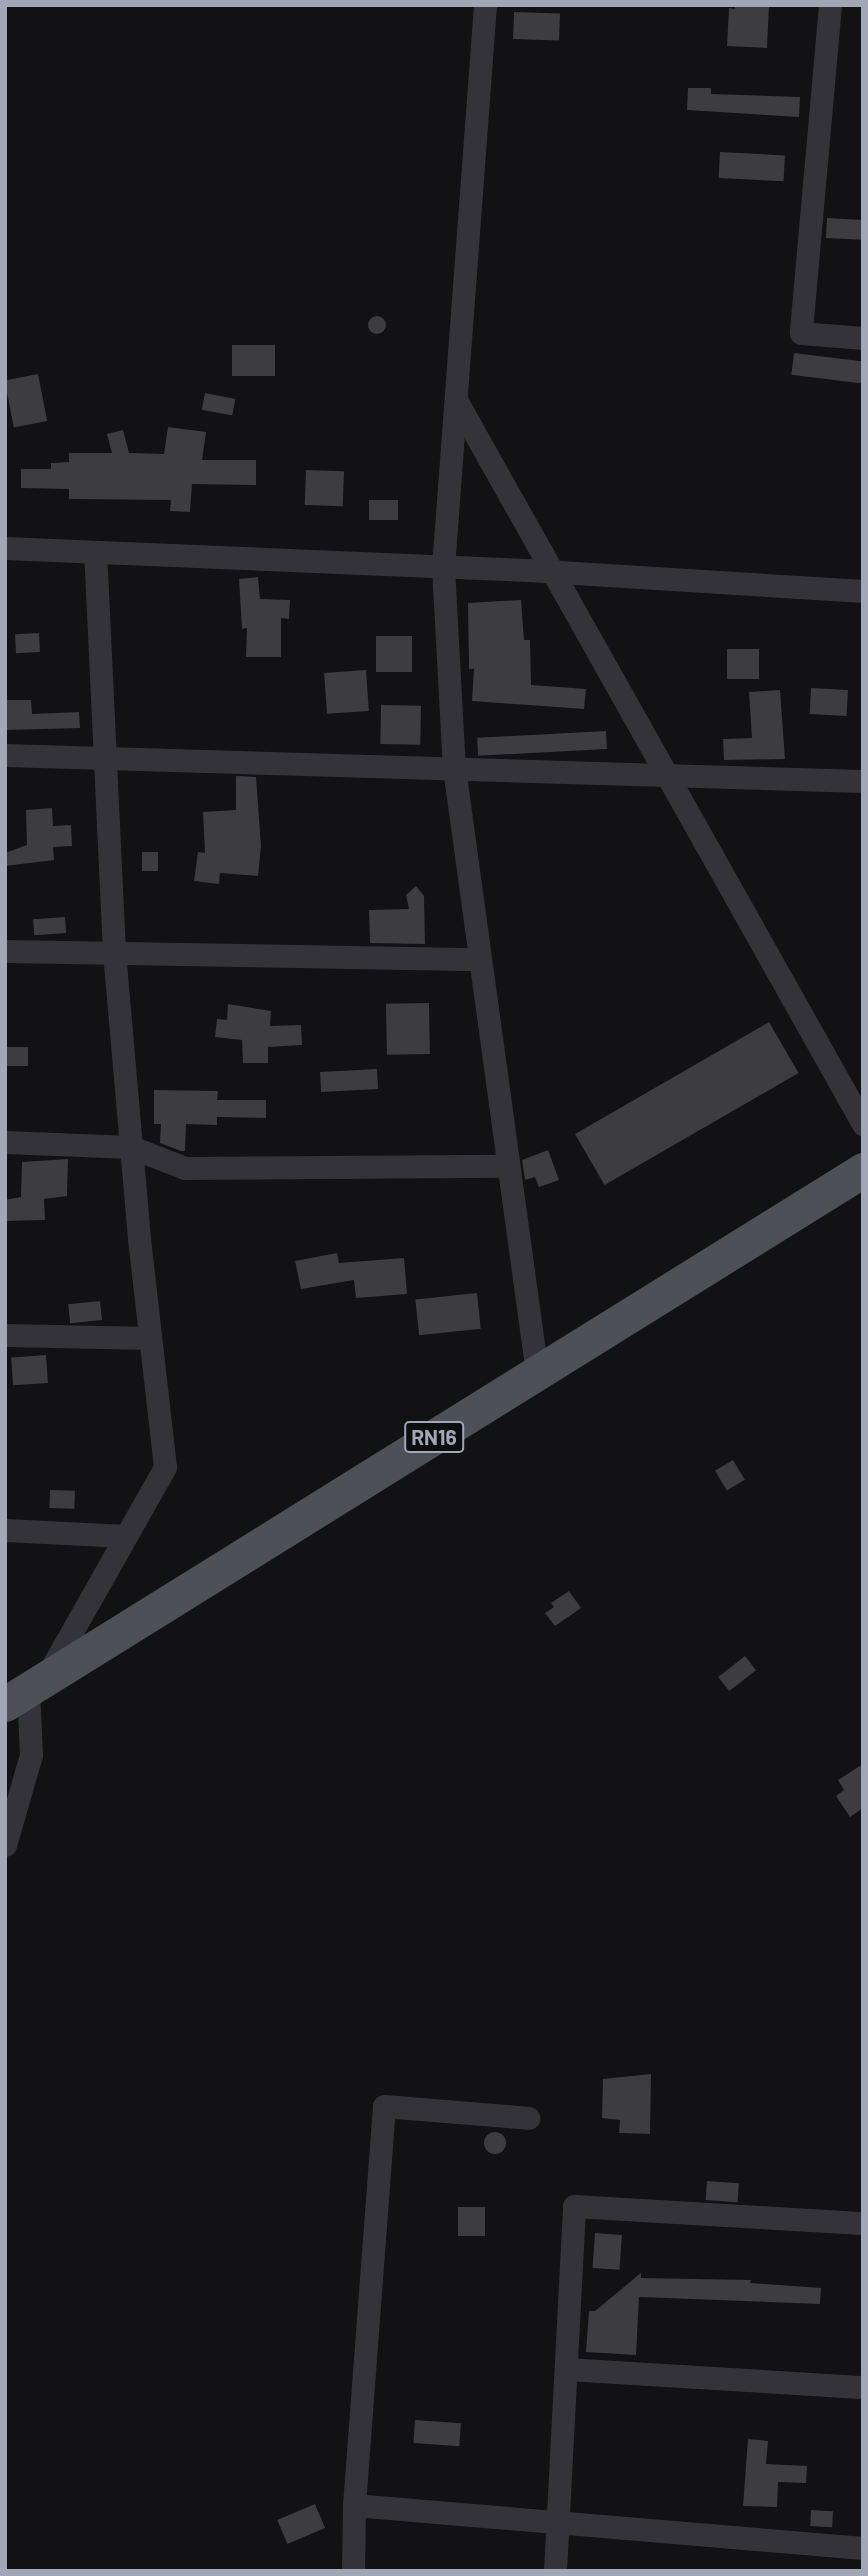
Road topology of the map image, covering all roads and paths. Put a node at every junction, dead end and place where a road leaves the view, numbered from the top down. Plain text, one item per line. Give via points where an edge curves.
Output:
1 (485, 5) edge
2 (830, 5) edge
3 (863, 338) edge
4 (456, 400) junction
5 (5, 548) edge
6 (95, 552) junction
7 (443, 567) junction
8 (552, 572) junction
9 (863, 592) edge
10 (5, 755) edge
11 (106, 757) junction
12 (454, 768) junction
13 (666, 775) junction
14 (863, 781) edge
15 (5, 951) edge
16 (114, 952) junction
17 (478, 959) junction
18 (863, 1124) edge
19 (5, 1142) edge
20 (131, 1147) junction
21 (861, 1165) edge
22 (506, 1166) junction
23 (5, 1335) edge
24 (150, 1338) junction
25 (537, 1373) junction
26 (5, 1530) edge
27 (125, 1536) junction
28 (26, 1692) edge
29 (5, 1844) edge
30 (529, 2118) dead end
31 (863, 2223) edge
32 (566, 2369) junction
33 (863, 2387) edge
34 (354, 2505) junction
35 (558, 2522) junction
36 (863, 2548) edge
37 (353, 2571) edge
38 (555, 2571) edge

1 - 4 street
2 - 3 street via 801,333
4 - 7 street
4 - 8 street
5 - 6 street
6 - 7 street
6 - 11 street
7 - 8 street
7 - 12 street
8 - 9 street
8 - 13 street
10 - 11 street
11 - 12 street
11 - 16 street
12 - 13 street
12 - 17 street
13 - 14 street
13 - 18 street
15 - 16 street
16 - 17 street
16 - 20 street
17 - 22 street
19 - 20 street
20 - 22 street via 185,1168
20 - 24 street
21 - 25 main road, RN16
22 - 25 street
23 - 24 street
24 - 27 street via 164,1466
25 - 28 main road, RN16
26 - 27 street
27 - 28 street
28 - 29 street via 31,1755
30 - 34 street via 384,2106
31 - 32 street via 574,2206
32 - 33 street
32 - 35 street
34 - 35 street
34 - 37 street
35 - 36 street
35 - 38 street

